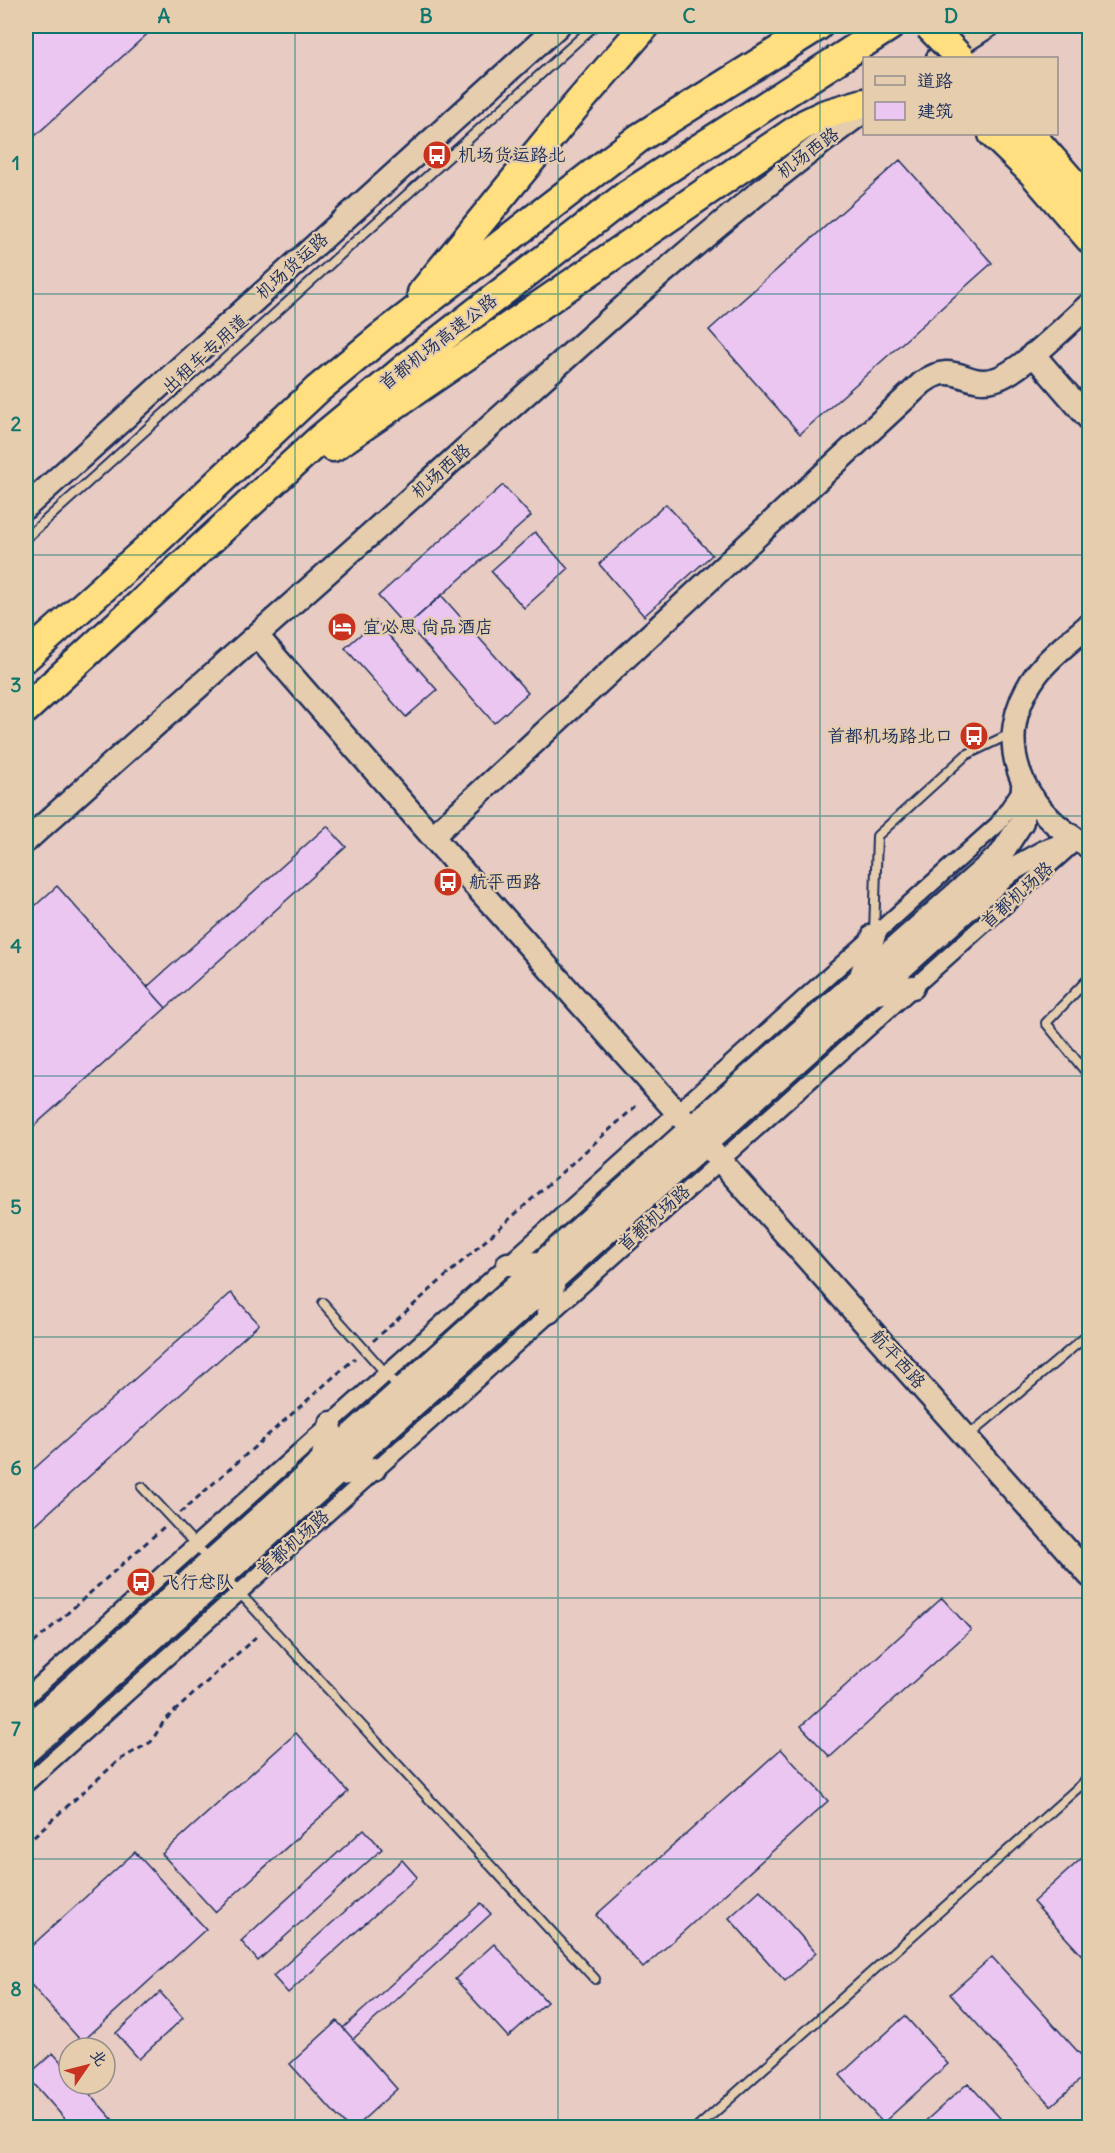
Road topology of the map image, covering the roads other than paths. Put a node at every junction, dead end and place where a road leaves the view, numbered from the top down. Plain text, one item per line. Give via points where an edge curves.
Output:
1 (558, 26) edge
2 (594, 26) edge
3 (645, 26) edge
4 (818, 26) edge
5 (890, 26) edge
6 (929, 26) edge
7 (988, 26) edge
8 (940, 57) edge
9 (959, 57) edge
10 (863, 103) edge
11 (863, 112) edge
12 (994, 135) edge
13 (1031, 135) edge
14 (1057, 182) junction
15 (1089, 203) edge
16 (1089, 239) edge
17 (1089, 304) edge
18 (398, 324) junction
19 (1033, 354) junction
20 (1089, 420) edge
21 (263, 493) junction
22 (26, 507) edge
23 (26, 538) edge
24 (1089, 624) edge
25 (258, 636) junction
26 (26, 657) edge
27 (26, 709) edge
28 (1014, 733) junction
29 (1023, 786) junction
30 (433, 836) junction
31 (26, 841) edge
32 (1083, 844) edge
33 (874, 935) junction
34 (1089, 977) edge
35 (866, 986) junction
36 (913, 987) junction
37 (1089, 1077) edge
38 (699, 1135) junction
39 (508, 1264) junction
40 (547, 1271) junction
41 (323, 1303) dead end
42 (549, 1312) junction
43 (1089, 1334) edge
44 (400, 1389) junction
45 (331, 1423) junction
46 (967, 1437) junction
47 (328, 1468) junction
48 (374, 1469) junction
49 (142, 1487) dead end
50 (209, 1560) junction
51 (1089, 1576) edge
52 (239, 1593) junction
53 (26, 1697) edge
54 (26, 1728) edge
55 (26, 1753) edge
56 (1089, 1777) edge
57 (26, 1784) edge
58 (595, 1978) dead end
59 (697, 2127) edge

1 - 22 street, 机场货运路
2 - 23 lane, 出租车专用道
3 - 18 highway
4 - 18 highway, 首都机场高速公路 via 639,138
5 - 21 highway, 首都机场高速公路 via 627,195 355,408
6 - 9 highway, bridge
7 - 8 street
10 - 21 highway via 806,123
11 - 25 street, 机场西路 via 653,279
12 - 14 highway
13 - 14 highway
14 - 15 highway
14 - 16 highway
17 - 19 street
18 - 26 highway, 首都机场高速公路 via 318,389
19 - 20 street
19 - 30 street via 995,380 938,372 922,383
21 - 27 highway, 首都机场高速公路
24 - 28 street via 1036,675 1021,702
25 - 30 street, 航平西路
25 - 31 street, 机场西路
28 - 29 street via 1015,760
28 - 33 lane via 966,755 878,836
29 - 32 street via 1058,827
29 - 33 street, 首都机场路 via 998,824
29 - 35 street, 首都机场路 via 1022,822 1001,854
30 - 38 street, 航平西路
32 - 35 street, 首都机场路 via 1044,852 1011,870
32 - 36 street, 首都机场路
33 - 35 street
33 - 38 street, 首都机场路
34 - 37 lane via 1046,1023
35 - 36 street
35 - 38 street, 首都机场路
36 - 38 street, 首都机场路
38 - 39 street, 首都机场路
38 - 40 street, 首都机场路
38 - 42 street, 首都机场路
38 - 46 street, 航平西路
39 - 40 street
39 - 44 street, 首都机场路
40 - 42 street
40 - 44 street, 首都机场路
41 - 44 lane
42 - 48 street, 首都机场路
43 - 46 lane
44 - 45 street, 首都机场路
44 - 47 street, 首都机场路
45 - 47 street
45 - 50 street, 首都机场路
46 - 51 street, 航平西路
47 - 48 street
47 - 50 street, 首都机场路
48 - 52 street, 首都机场路
49 - 50 lane
50 - 52 lane
50 - 53 street, 首都机场路
50 - 54 street, 首都机场路
50 - 55 street, 首都机场路
52 - 57 street, 首都机场路
52 - 58 lane
56 - 59 lane

